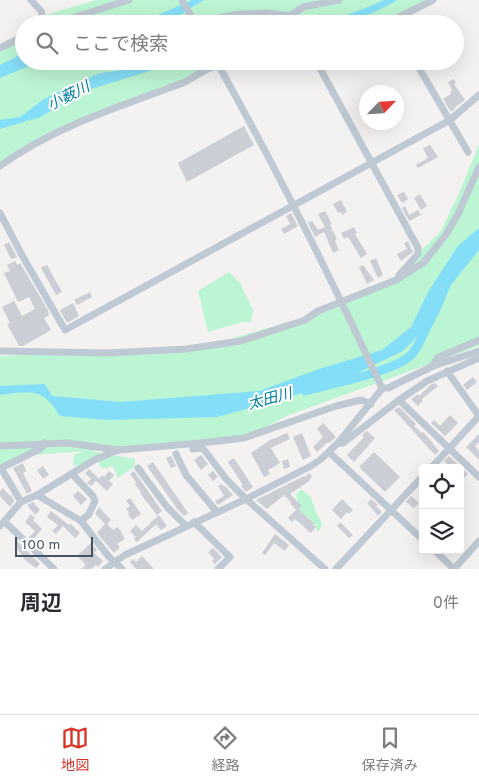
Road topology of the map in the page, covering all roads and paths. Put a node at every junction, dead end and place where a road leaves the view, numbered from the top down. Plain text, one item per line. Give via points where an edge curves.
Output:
1 (31, 0) edge
2 (129, 0) edge
3 (182, 0) edge
4 (339, 0) edge
5 (433, 0) edge
6 (42, 15) edge
7 (82, 15) edge
8 (190, 15) edge
9 (232, 15) edge
10 (282, 15) edge
11 (291, 15) edge
12 (404, 15) edge
13 (15, 40) edge
14 (0, 48) edge
15 (207, 70) edge
16 (226, 70) edge
17 (321, 70) edge
18 (420, 70) edge
19 (479, 95) edge
20 (450, 120) junction
21 (468, 152) dead end
22 (373, 163) junction
23 (0, 166) edge
24 (479, 167) edge
25 (294, 206) junction
26 (0, 213) edge
27 (398, 278) junction
28 (344, 305) junction
29 (479, 340) edge
30 (0, 351) edge
31 (479, 351) edge
32 (479, 358) edge
33 (433, 366) junction
34 (448, 371) junction
35 (381, 387) junction
36 (399, 400) junction
37 (371, 404) junction
38 (479, 416) edge
39 (338, 442) junction
40 (45, 443) junction
41 (0, 446) edge
42 (166, 447) junction
43 (448, 449) junction
44 (119, 450) junction
45 (329, 452) junction
46 (176, 454) dead end
47 (435, 464) edge
48 (138, 468) dead end
49 (72, 474) junction
50 (479, 477) edge
51 (419, 480) edge
52 (37, 495) junction
53 (246, 499) junction
54 (21, 502) junction
55 (391, 510) junction
56 (217, 512) junction
57 (81, 521) junction
58 (194, 522) junction
59 (2, 524) edge
60 (186, 526) junction
61 (419, 536) edge
62 (479, 541) edge
63 (438, 554) edge
64 (114, 562) junction
65 (54, 569) edge
66 (104, 569) edge
67 (122, 569) edge
68 (218, 569) edge
69 (325, 569) edge
70 (336, 569) edge
71 (454, 569) edge

1 - 6 street
2 - 7 street
3 - 8 street
4 - 11 street via 303,7
5 - 12 street
9 - 10 street
13 - 14 street
15 - 23 street via 186,82 74,124 36,142
16 - 25 street
17 - 22 street
18 - 20 street
19 - 20 street
20 - 21 street
20 - 22 street
22 - 25 street
22 - 27 street via 418,248 418,254
24 - 27 street via 445,236 423,263
25 - 26 street via 65,330
25 - 28 street
27 - 28 street
28 - 30 street via 225,344 110,353
28 - 35 street
29 - 33 street via 437,358
31 - 33 street
32 - 34 street
33 - 35 street via 388,388
34 - 36 street via 426,381
34 - 38 street
35 - 37 street
36 - 39 street via 343,443
36 - 43 street
37 - 39 street
37 - 42 street via 361,400 336,406 244,438
38 - 43 street
39 - 45 street
40 - 41 street
40 - 44 street
40 - 54 street via 40,449 1,468
42 - 44 street
42 - 53 street via 181,450 202,448
43 - 47 street
43 - 50 street
44 - 49 street
45 - 53 street via 311,466
45 - 55 street
46 - 56 street via 186,475
48 - 60 street
49 - 52 street
49 - 57 street via 95,501 89,514
51 - 55 street
52 - 54 street
52 - 57 street
53 - 56 street
53 - 69 street
54 - 59 street
55 - 61 street
55 - 70 street
56 - 58 street
57 - 64 street
58 - 60 street
58 - 68 street via 230,557
59 - 65 street
60 - 64 street
62 - 71 street
63 - 71 street
64 - 66 street
64 - 67 street

